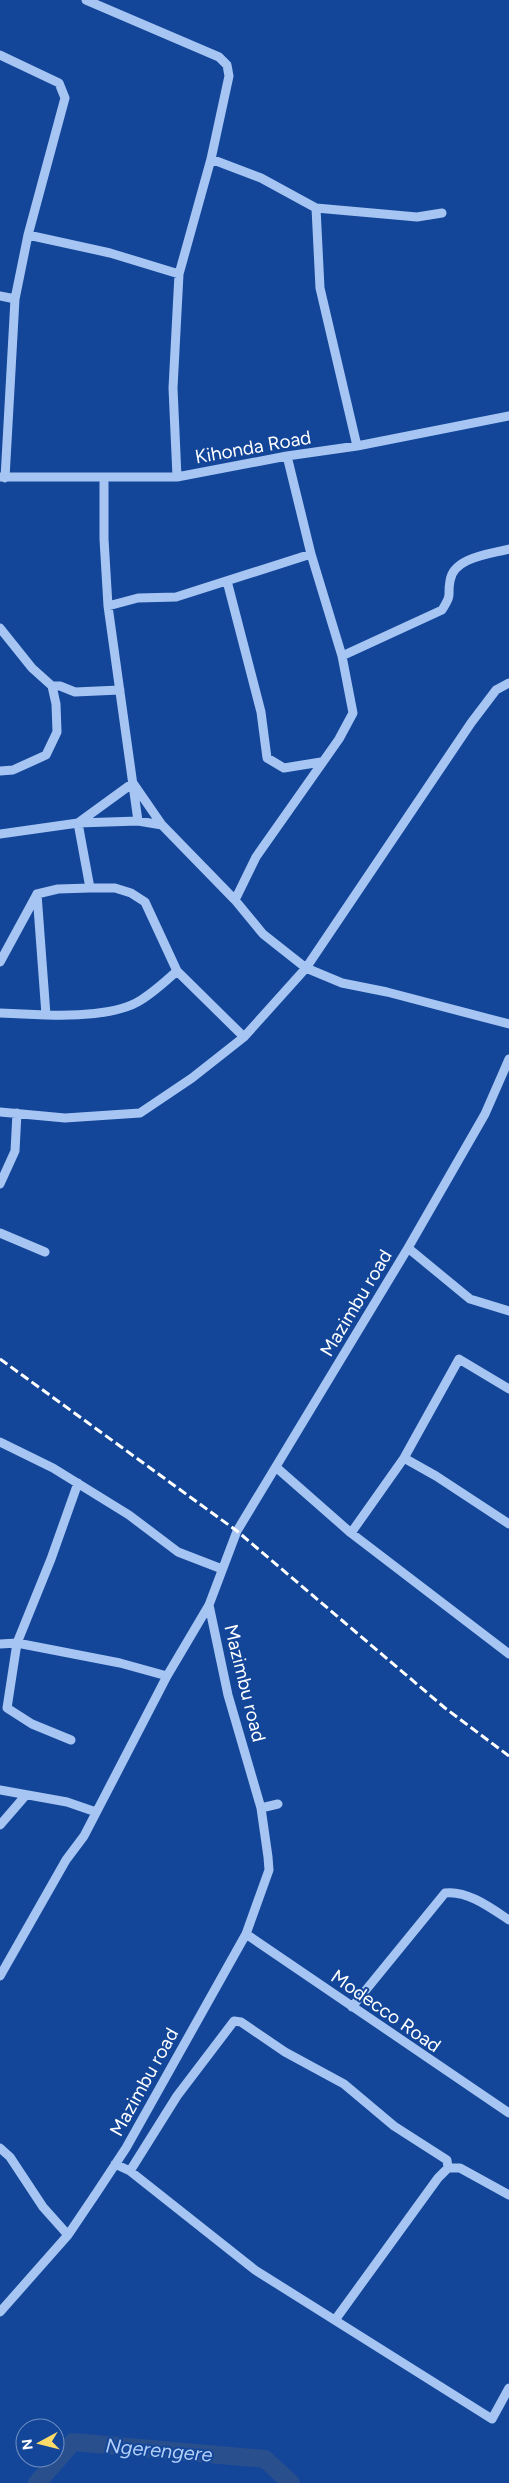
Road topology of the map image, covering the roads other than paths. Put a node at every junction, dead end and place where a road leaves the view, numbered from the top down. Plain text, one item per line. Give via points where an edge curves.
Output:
1 (86, 0) edge
2 (0, 56) edge
3 (211, 158) junction
4 (316, 208) junction
5 (442, 213) dead end
6 (28, 236) junction
7 (179, 274) junction
8 (0, 296) edge
9 (15, 299) junction
10 (509, 416) edge
11 (357, 446) junction
12 (287, 456) junction
13 (3, 477) edge
14 (177, 477) junction
15 (104, 478) junction
16 (509, 549) edge
17 (311, 554) junction
18 (227, 581) junction
19 (108, 606) junction
20 (0, 628) edge
21 (342, 656) junction
22 (509, 683) edge
23 (52, 686) junction
24 (120, 690) junction
25 (321, 762) junction
26 (0, 771) edge
27 (133, 783) junction
28 (138, 822) junction
29 (78, 823) junction
30 (162, 825) junction
31 (0, 834) edge
32 (90, 888) junction
33 (37, 894) junction
34 (234, 900) junction
35 (0, 962) edge
36 (306, 968) junction
37 (178, 971) junction
38 (0, 1013) edge
39 (46, 1015) junction
40 (509, 1024) edge
41 (244, 1037) junction
42 (509, 1059) edge
43 (0, 1112) edge
44 (17, 1113) junction
45 (0, 1184) edge
46 (0, 1233) edge
47 (408, 1248) junction
48 (45, 1252) dead end
49 (509, 1311) edge
50 (509, 1389) edge
51 (0, 1442) edge
52 (404, 1458) junction
53 (277, 1468) junction
54 (78, 1483) junction
55 (509, 1524) edge
56 (351, 1533) junction
57 (222, 1569) junction
58 (209, 1605) junction
59 (17, 1643) junction
60 (0, 1644) edge
61 (509, 1654) edge
62 (167, 1676) junction
63 (71, 1740) dead end
64 (0, 1790) edge
65 (26, 1795) junction
66 (278, 1804) dead end
67 (262, 1808) junction
68 (96, 1812) junction
69 (0, 1825) edge
70 (509, 1920) edge
71 (246, 1934) junction
72 (0, 1976) edge
73 (352, 2007) junction
74 (509, 2114) edge
75 (0, 2148) edge
76 (114, 2164) junction
77 (448, 2168) junction
78 (130, 2171) junction
79 (509, 2195) edge
80 (68, 2234) junction
81 (2, 2305) edge
82 (335, 2320) junction
83 (509, 2388) edge

1 - 3 street via 224,60 229,76
2 - 6 street via 59,83 65,98
3 - 4 street via 261,178
3 - 7 street
4 - 5 street via 417,217
4 - 11 street via 320,288
6 - 7 street via 110,253
6 - 9 street
7 - 14 street via 173,388
8 - 9 street
9 - 13 street
10 - 11 street, Kihonda Road
11 - 12 street, Kihonda Road
12 - 14 street, Kihonda Road
12 - 17 street
13 - 15 street, Kihonda Road
14 - 15 street, Kihonda Road
15 - 19 street
16 - 21 street via 484,554 459,566 450,580 451,596 442,610
17 - 18 street
17 - 21 street
18 - 19 street via 176,597 138,598
18 - 25 street via 261,712 267,758 284,768
19 - 24 street
20 - 23 street via 32,668
21 - 25 street via 353,713
22 - 36 street via 496,690 471,723
23 - 24 street via 75,692
23 - 26 street via 57,732 46,755 12,770
24 - 27 street
25 - 34 street via 256,857
27 - 28 street
27 - 29 street
27 - 30 street
28 - 29 street
28 - 30 street
29 - 31 street
29 - 32 street
30 - 34 street
32 - 33 street
32 - 37 street via 115,888 145,902
33 - 35 street
33 - 39 street
34 - 36 street via 263,934
36 - 40 street via 342,983
36 - 41 street
37 - 39 street via 140,1002 74,1016
37 - 41 street
38 - 39 street
41 - 44 street via 140,1113 64,1118
42 - 47 street, Mazimbu road via 485,1114
43 - 44 street
44 - 45 street via 15,1151
46 - 48 street
47 - 49 street via 470,1298
47 - 53 street, Mazimbu road
50 - 52 street via 459,1360
51 - 54 street
52 - 55 street
52 - 56 street
53 - 56 street
53 - 57 street, Mazimbu road via 237,1531
54 - 57 street via 129,1515 178,1552
54 - 59 street
56 - 61 street
57 - 58 street, Mazimbu road
58 - 62 street
58 - 67 street, Mazimbu road via 228,1695
59 - 60 street
59 - 62 street via 120,1663
59 - 63 street via 7,1708 32,1724
62 - 68 street
64 - 65 street
65 - 68 street via 67,1802
65 - 69 street
66 - 67 street
67 - 71 street, Mazimbu road via 269,1870
68 - 72 street
70 - 73 street via 468,1896 445,1893
71 - 73 street, Modecco Road
71 - 76 street, Mazimbu road
73 - 74 street, Modecco Road
75 - 80 street via 10,2157 43,2207
76 - 78 street
76 - 80 street, Mazimbu road
77 - 78 street via 447,2160 394,2126 344,2084 285,2052 241,2022 234,2021 177,2096
77 - 79 street via 460,2168
77 - 82 street
78 - 82 street via 255,2270
80 - 81 street, Mazimbu road
82 - 83 street via 492,2419

